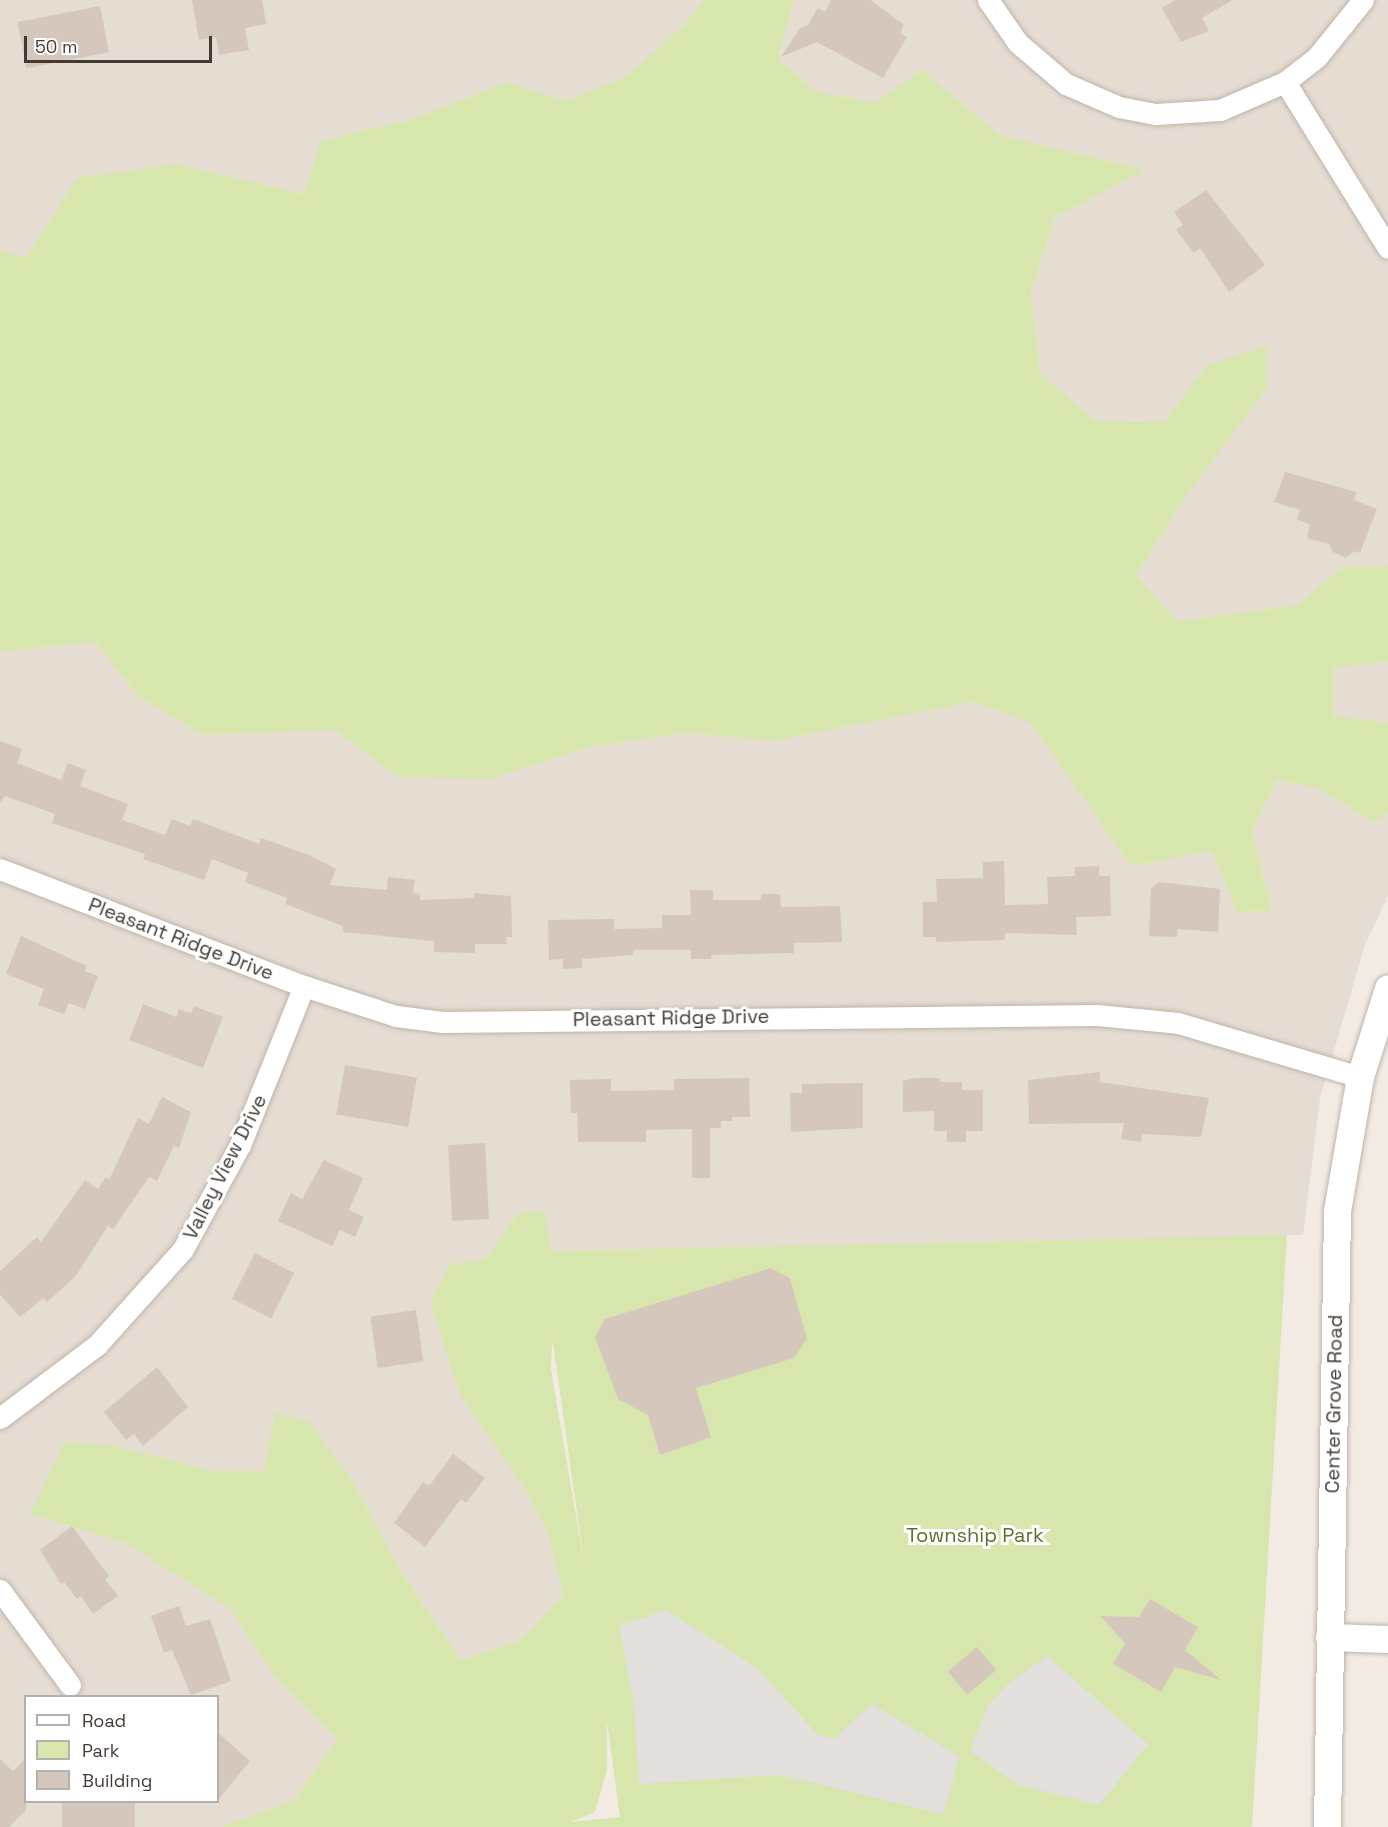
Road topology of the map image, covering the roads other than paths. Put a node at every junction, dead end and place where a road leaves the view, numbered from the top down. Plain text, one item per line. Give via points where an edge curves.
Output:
1 (988, 0) edge
2 (1363, 0) edge
3 (1286, 82) junction
4 (1388, 248) edge
5 (0, 869) edge
6 (304, 986) junction
7 (1388, 988) edge
8 (1360, 1077) junction
9 (0, 1418) edge
10 (0, 1590) edge
11 (1329, 1638) junction
12 (1388, 1639) edge
13 (70, 1685) dead end
14 (1327, 1827) edge

1 - 3 street via 1040,65 1085,94 1125,109 1156,114 1217,110
2 - 3 street via 1317,57
3 - 4 street
5 - 6 street, Pleasant Ridge Drive
6 - 8 street, Pleasant Ridge Drive via 396,1016 443,1022 1097,1015 1178,1023
6 - 9 street, Valley View Drive via 240,1145 183,1249 97,1345
7 - 8 street, Center Grove Road
8 - 11 street, Center Grove Road via 1337,1211
10 - 13 street
11 - 12 street
11 - 14 street, Center Grove Road

